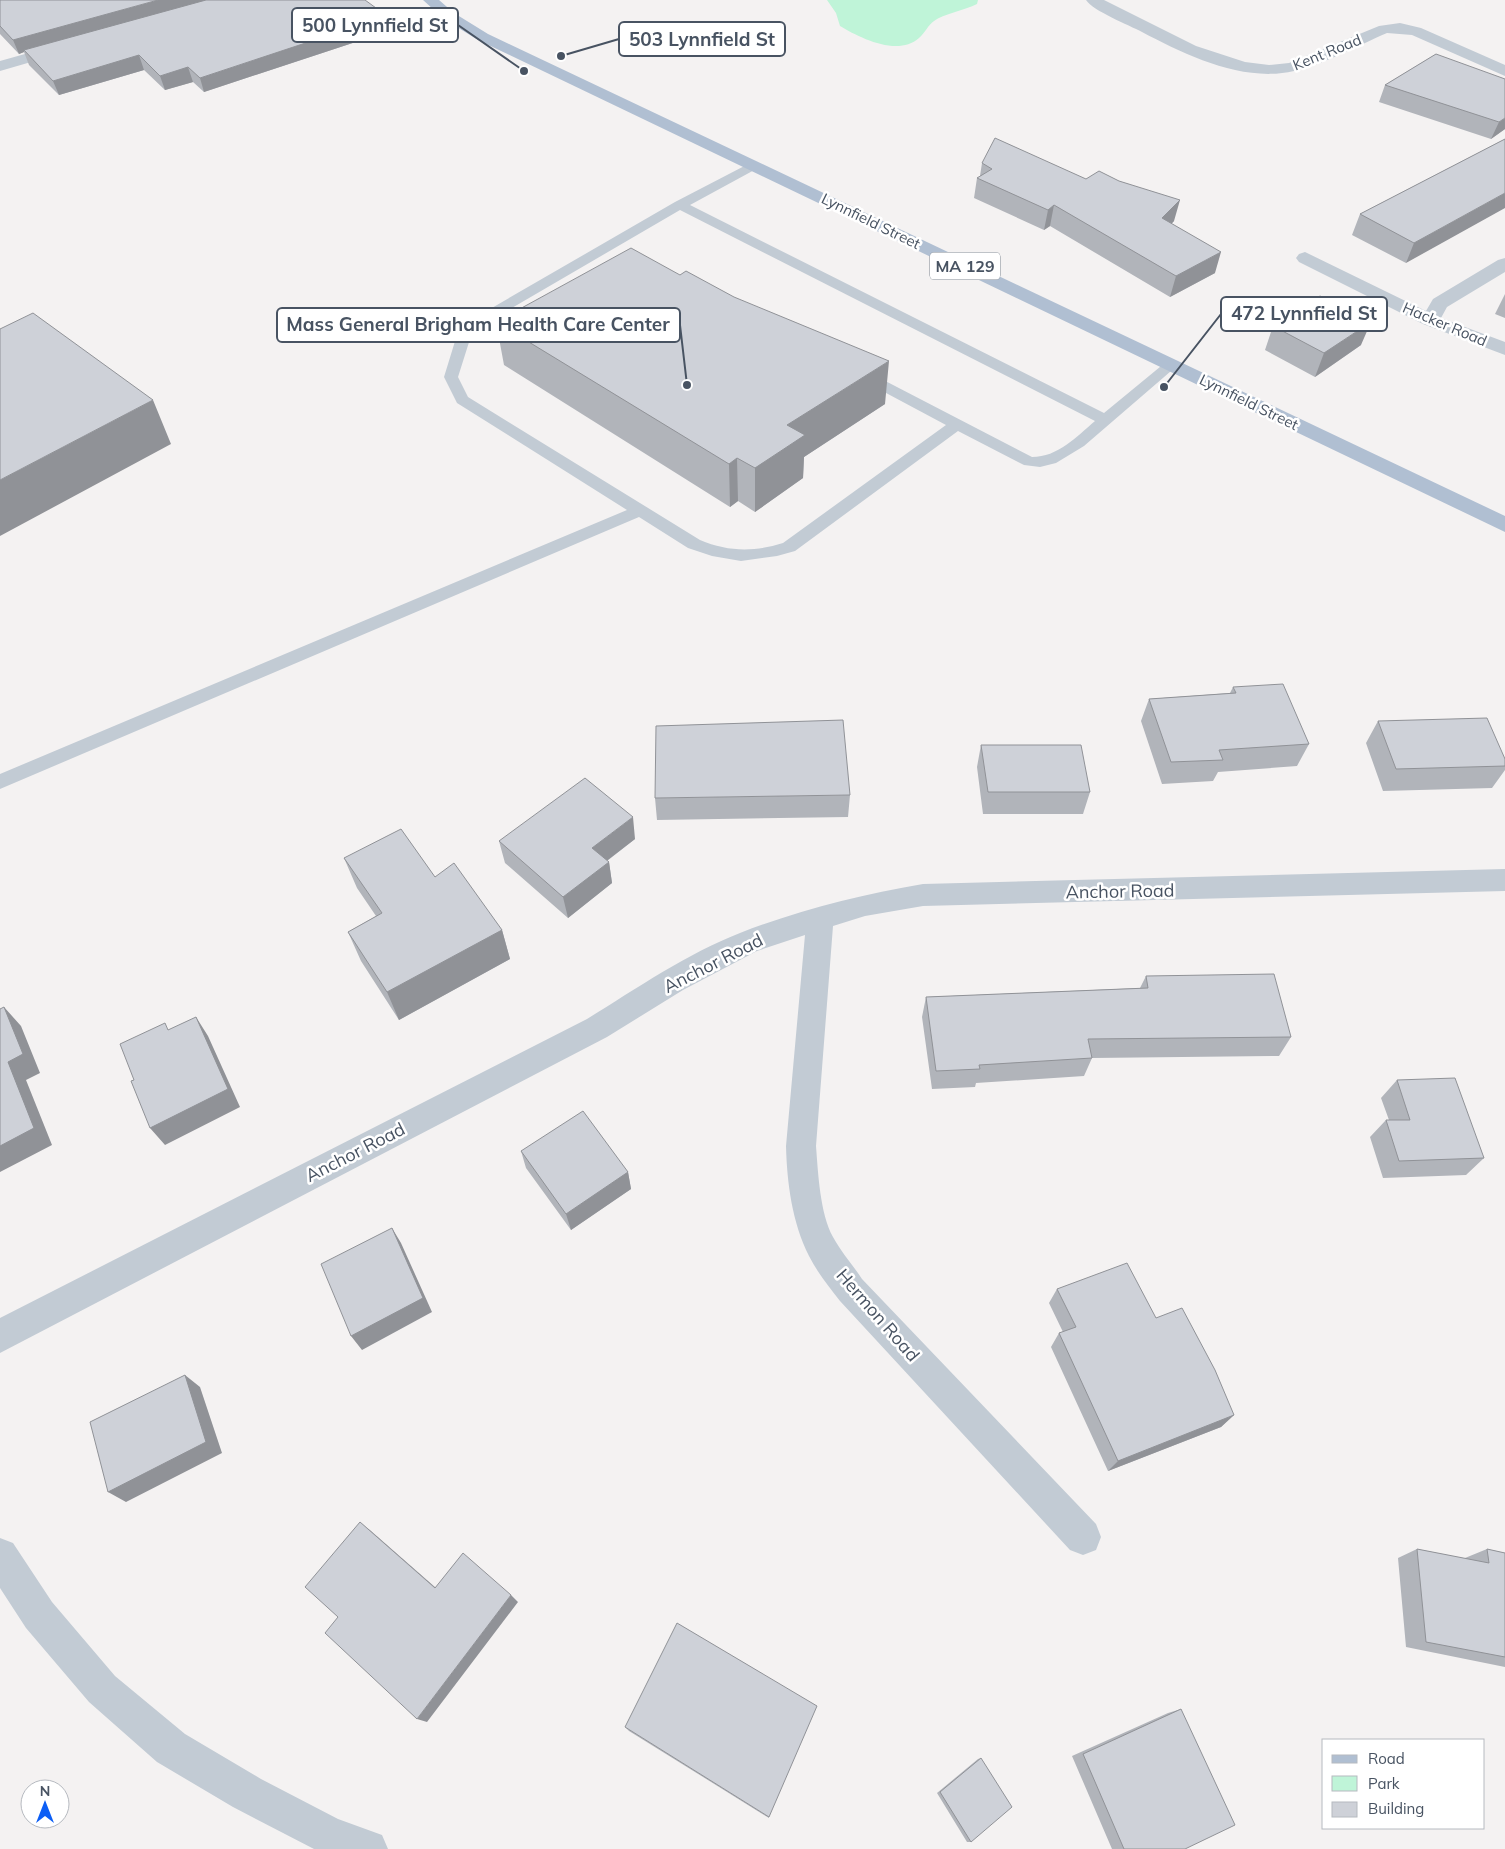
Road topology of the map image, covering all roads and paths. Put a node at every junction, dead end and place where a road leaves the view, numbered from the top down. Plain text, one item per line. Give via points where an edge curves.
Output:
1 (430, 0) edge
2 (1093, 0) edge
3 (76, 44) edge
4 (0, 66) edge
5 (1505, 71) edge
6 (754, 165) junction
7 (680, 205) junction
8 (614, 243) junction
9 (632, 252) edge
10 (1305, 258) dead end
11 (1505, 264) edge
12 (1430, 320) junction
13 (1505, 349) edge
14 (1171, 365) junction
15 (851, 369) edge
16 (1105, 420) junction
17 (956, 425) junction
18 (639, 511) junction
19 (1505, 525) edge
20 (0, 782) edge
21 (1505, 880) edge
22 (820, 918) junction
23 (0, 1336) edge
24 (1083, 1537) dead end
25 (0, 1556) edge
26 (368, 1849) edge

1 - 6 main road, Lynnfield Street / MA 129 via 483,37
2 - 5 street, Kent Road via 1204,55 1260,70 1292,67 1384,29 1400,28 1416,31
3 - 4 street
6 - 7 lane
6 - 14 main road, Lynnfield Street / MA 129
7 - 8 lane
7 - 16 lane
8 - 9 lane
8 - 18 lane via 476,322 463,338 452,377 462,400
10 - 12 street, Hacker Road
11 - 12 street via 1440,303
12 - 13 street, Hacker Road
14 - 16 lane
14 - 19 main road, Lynnfield Street / MA 129
15 - 17 lane
16 - 17 lane via 1060,457 1040,463 1018,458
17 - 18 lane via 799,540 776,552 748,556 719,554 694,544
18 - 20 lane
21 - 22 street, Anchor Road via 923,895 865,904
22 - 23 street, Anchor Road via 748,942 673,981 597,1028
22 - 24 street, Hermon Road via 801,1146 806,1195 821,1247 851,1290
25 - 26 street via 39,1615 102,1689 171,1748 247,1793 330,1836

